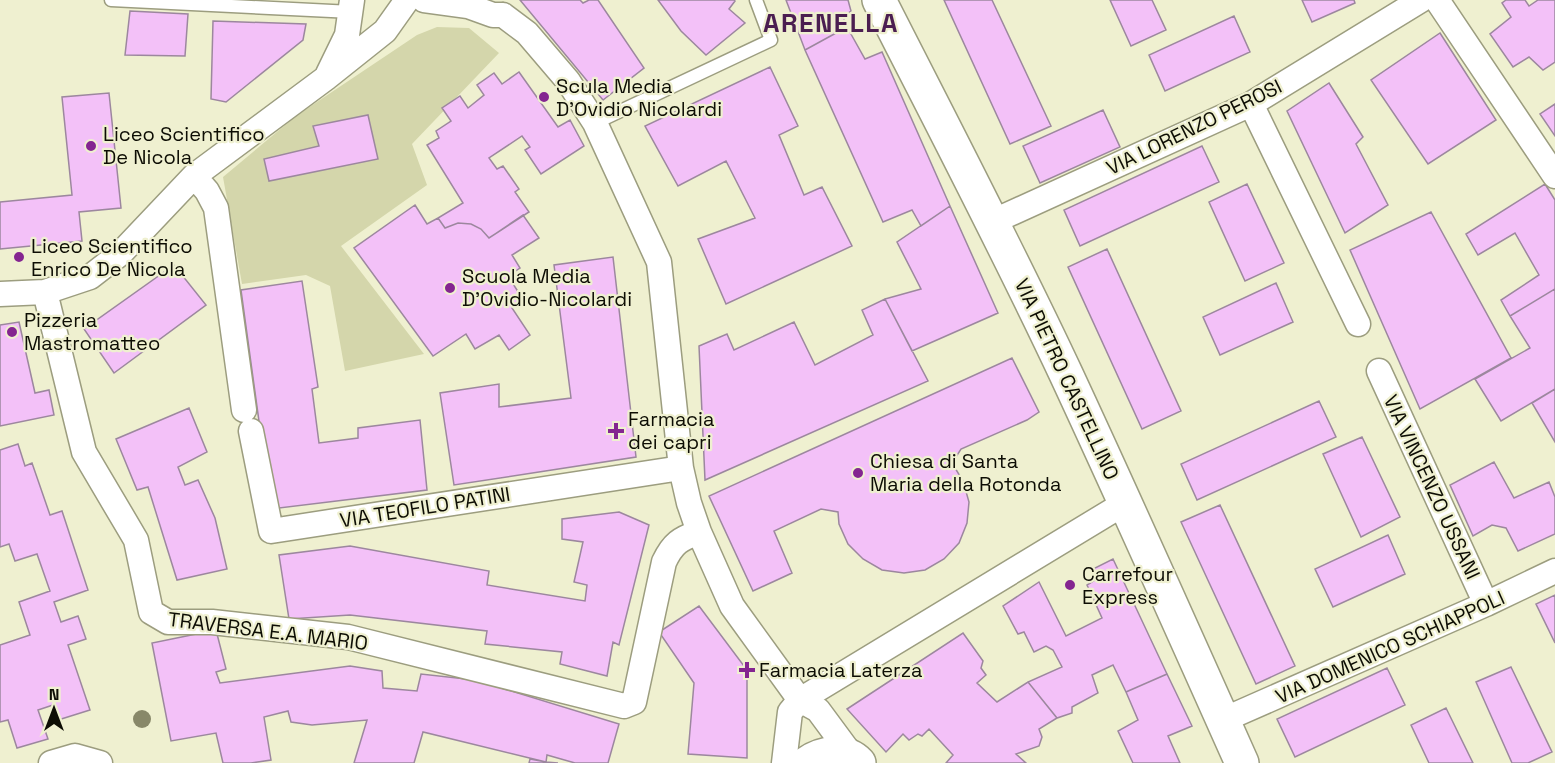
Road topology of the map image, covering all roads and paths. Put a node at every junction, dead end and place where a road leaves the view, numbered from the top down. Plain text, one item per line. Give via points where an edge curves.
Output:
1 (111, 0) edge
2 (756, 0) edge
3 (879, 0) edge
4 (1420, 0) edge
5 (1437, 0) edge
6 (420, 1) edge
7 (499, 7) edge
8 (355, 12) edge
9 (385, 31) junction
10 (326, 78) junction
11 (1251, 104) junction
12 (595, 123) junction
13 (194, 176) junction
14 (1555, 176) edge
15 (992, 222) junction
16 (45, 292) junction
17 (0, 294) edge
18 (1358, 324) dead end
19 (1379, 371) dead end
20 (681, 468) junction
21 (1125, 503) junction
22 (699, 532) junction
23 (1555, 571) edge
24 (1486, 604) junction
25 (800, 700) junction
26 (1223, 720) junction
27 (856, 760) edge
28 (51, 763) edge
29 (100, 763) edge
30 (784, 763) edge
31 (807, 763) edge
32 (1242, 763) edge

1 - 8 lane
2 - 12 lane via 771,40
3 - 15 street, VIA PIETRO CASTELLINO
4 - 11 street, VIA LORENZO PEROSI
5 - 14 street
6 - 7 street via 468,6 493,15
6 - 9 street
6 - 9 street
7 - 12 street via 568,81
8 - 10 street
9 - 10 street
10 - 13 street
11 - 15 street, VIA LORENZO PEROSI
11 - 18 street
12 - 20 street via 659,262
13 - 16 street via 113,259 90,277
13 - 20 street, VIA TEOFILO PATINI via 216,208 248,420 271,531
15 - 21 street, VIA PIETRO CASTELLINO
16 - 17 street
16 - 22 street, TRAVERSA E.A. MARIO via 84,452 136,540 151,612 168,622 212,622 348,637 624,706 634,702 664,562 671,548 684,537
19 - 24 street, VIA VINCENZO USSANI
20 - 22 street
21 - 25 street
21 - 26 street, VIA PIETRO CASTELLINO
22 - 25 street via 732,606
23 - 24 street, VIA DOMENICO SCHIAPPOLI
24 - 26 street, VIA DOMENICO SCHIAPPOLI
25 - 27 street via 818,710
25 - 30 street via 790,712
26 - 32 street, VIA PIETRO CASTELLINO
27 - 31 street via 832,753
28 - 29 street via 75,756

